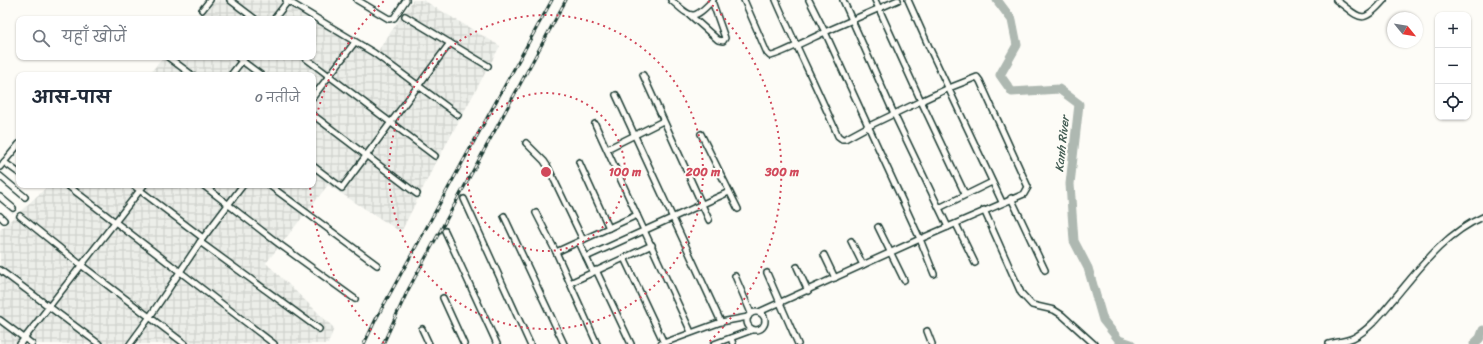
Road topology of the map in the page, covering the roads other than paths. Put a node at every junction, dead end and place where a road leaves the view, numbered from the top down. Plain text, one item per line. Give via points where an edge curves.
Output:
1 (210, 0) edge
2 (230, 0) edge
3 (357, 0) edge
4 (671, 0) edge
5 (712, 0) edge
6 (744, 0) edge
7 (776, 0) edge
8 (809, 0) edge
9 (843, 0) edge
10 (875, 0) edge
11 (898, 0) edge
12 (908, 0) edge
13 (1336, 0) edge
14 (1384, 0) edge
15 (287, 1) edge
16 (404, 1) edge
17 (879, 9) junction
18 (202, 10) dead end
19 (690, 15) junction
20 (251, 16) edge
21 (276, 16) edge
22 (312, 16) edge
23 (405, 16) dead end
24 (316, 18) edge
25 (853, 20) junction
26 (825, 32) junction
27 (355, 42) junction
28 (450, 43) junction
29 (796, 45) junction
30 (172, 60) edge
31 (240, 60) edge
32 (243, 60) edge
33 (308, 60) edge
34 (488, 66) dead end
35 (188, 72) edge
36 (233, 72) edge
37 (257, 72) edge
38 (643, 75) dead end
39 (329, 76) junction
40 (418, 86) junction
41 (949, 88) junction
42 (316, 93) edge
43 (616, 95) dead end
44 (921, 101) junction
45 (894, 114) junction
46 (458, 116) dead end
47 (316, 117) edge
48 (663, 121) junction
49 (391, 123) junction
50 (595, 124) dead end
51 (868, 126) junction
52 (701, 134) dead end
53 (634, 136) junction
54 (526, 143) dead end
55 (607, 149) junction
56 (16, 152) edge
57 (366, 156) junction
58 (435, 156) dead end
59 (4, 162) junction
60 (580, 162) dead end
61 (0, 167) edge
62 (316, 168) edge
63 (16, 171) edge
64 (0, 176) edge
65 (992, 182) junction
66 (71, 188) edge
67 (137, 188) edge
68 (207, 188) edge
69 (242, 188) edge
70 (273, 188) edge
71 (140, 190) junction
72 (729, 192) junction
73 (417, 194) dead end
74 (965, 194) junction
75 (0, 197) edge
76 (25, 197) dead end
77 (1011, 198) junction
78 (464, 200) dead end
79 (1002, 202) junction
80 (701, 204) junction
81 (228, 205) junction
82 (13, 208) dead end
83 (939, 208) junction
84 (738, 209) dead end
85 (984, 210) junction
86 (536, 213) dead end
87 (637, 215) junction
88 (20, 216) dead end
89 (504, 216) dead end
90 (673, 217) junction
91 (1483, 217) edge
92 (709, 220) dead end
93 (115, 222) junction
94 (956, 224) junction
95 (878, 227) dead end
96 (948, 227) junction
97 (609, 228) junction
98 (645, 230) junction
99 (445, 231) dead end
100 (920, 239) junction
101 (201, 240) junction
102 (581, 241) junction
103 (851, 242) dead end
104 (652, 245) junction
105 (556, 252) junction
106 (890, 253) junction
107 (824, 255) dead end
108 (586, 257) junction
109 (624, 258) junction
110 (974, 263) dead end
111 (81, 265) junction
112 (377, 265) dead end
113 (863, 265) junction
114 (797, 267) dead end
115 (0, 270) edge
116 (1045, 270) dead end
117 (595, 271) junction
118 (179, 272) junction
119 (767, 272) dead end
120 (934, 274) dead end
121 (735, 276) dead end
122 (835, 278) junction
123 (904, 280) dead end
124 (570, 283) junction
125 (808, 291) junction
126 (443, 298) dead end
127 (355, 299) dead end
128 (780, 304) junction
129 (49, 307) junction
130 (759, 312) junction
131 (749, 315) junction
132 (149, 318) junction
133 (0, 320) edge
134 (721, 322) junction
135 (319, 329) dead end
136 (422, 330) dead end
137 (752, 330) junction
138 (927, 331) dead end
139 (691, 332) junction
140 (25, 338) junction
141 (731, 338) junction
142 (662, 343) edge
143 (20, 344) edge
144 (32, 344) edge
145 (99, 344) edge
146 (130, 344) edge
147 (185, 344) edge
148 (274, 344) edge
149 (429, 344) edge
150 (464, 344) edge
151 (497, 344) edge
152 (530, 344) edge
153 (564, 344) edge
154 (597, 344) edge
155 (631, 344) edge
156 (714, 344) edge
157 (733, 344) edge
158 (798, 344) edge
159 (932, 344) edge
160 (1094, 344) edge
161 (1329, 344) edge

1 - 18 street
2 - 20 street
3 - 16 street via 392,20
4 - 19 street
5 - 19 street via 700,13
5 - 19 street via 725,38 723,41 718,40
6 - 29 street via 770,56
7 - 29 street
8 - 26 street
9 - 25 street
10 - 17 street
11 - 17 street
12 - 41 street
13 - 14 street via 1361,18 1367,17
15 - 21 street
15 - 22 street
17 - 25 street
17 - 44 street
23 - 28 street
24 - 27 street
25 - 26 street
25 - 45 street
26 - 29 street
26 - 51 street
27 - 39 street
27 - 40 street
28 - 34 street
28 - 40 street
29 - 51 street via 838,136 845,139
30 - 35 street
31 - 36 street
32 - 37 street
33 - 39 street
38 - 48 street
39 - 42 street
39 - 49 street
40 - 46 street
40 - 49 street
41 - 44 street
41 - 65 street
41 - 77 street via 974,77 980,81 1027,184 1028,188 1024,194
43 - 53 street
44 - 45 street
44 - 74 street
45 - 51 street
45 - 83 street
47 - 57 street
48 - 53 street
48 - 80 street
49 - 57 street
49 - 58 street
50 - 55 street
51 - 100 street
52 - 72 street
53 - 55 street
53 - 90 street
54 - 102 street via 548,167
55 - 87 street
56 - 59 street
57 - 62 street via 342,188
57 - 73 street
59 - 61 street
59 - 63 street
60 - 97 street
64 - 76 street
65 - 74 street
65 - 79 street
66 - 93 street
67 - 71 street
68 - 81 street
69 - 81 street
70 - 112 street
71 - 93 street
71 - 101 street
72 - 80 street
72 - 84 street
74 - 83 street
75 - 82 street
77 - 79 street
77 - 116 street
78 - 152 street
79 - 85 street
80 - 90 street
80 - 92 street
81 - 101 street
81 - 127 street
83 - 96 street
85 - 94 street
85 - 160 street via 1021,293 1028,302 1062,315
86 - 105 street
87 - 97 street
87 - 98 street
88 - 111 street
89 - 153 street
90 - 98 street
90 - 134 street
91 - 161 street via 1457,231 1445,242 1364,330 1354,338
93 - 111 street
93 - 118 street
94 - 96 street
94 - 110 street
95 - 106 street
96 - 100 street
97 - 102 street
98 - 104 street
98 - 108 street
99 - 151 street
100 - 106 street
100 - 120 street
101 - 118 street
101 - 135 street
102 - 105 street
102 - 108 street
103 - 113 street
104 - 109 street
104 - 139 street
105 - 124 street
106 - 113 street
106 - 123 street
107 - 122 street
108 - 117 street
109 - 117 street
109 - 142 street
111 - 129 street
111 - 132 street
113 - 122 street
114 - 125 street
115 - 129 street
117 - 124 street
117 - 155 street
118 - 132 street
118 - 148 street
119 - 128 street
121 - 131 street
122 - 125 street
124 - 154 street
125 - 128 street
126 - 150 street
128 - 130 street
128 - 158 street
129 - 140 street
129 - 145 street
130 - 131 street
130 - 137 street via 764,316 764,326 759,330
131 - 134 street
131 - 137 street via 747,324
132 - 146 street
132 - 147 street
133 - 140 street
134 - 139 street
136 - 149 street
137 - 141 street
138 - 159 street
139 - 142 street
140 - 143 street
140 - 144 street
141 - 156 street
141 - 157 street

